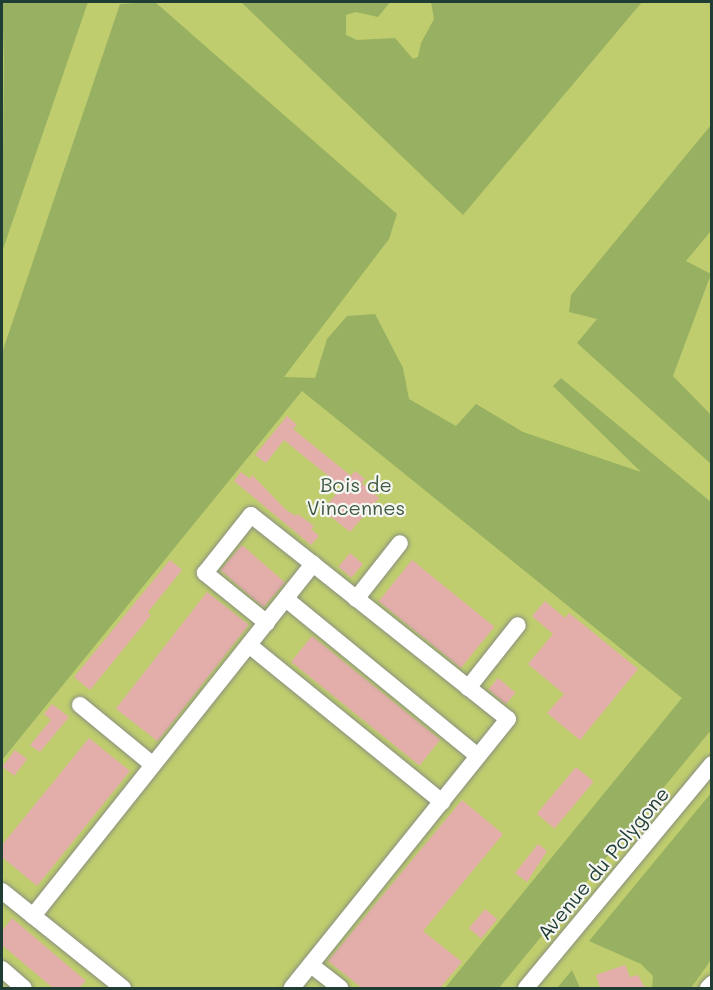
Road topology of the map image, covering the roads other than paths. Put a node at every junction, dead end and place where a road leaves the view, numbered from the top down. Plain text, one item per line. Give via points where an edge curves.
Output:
1 (400, 543) dead end
2 (313, 564) junction
3 (286, 598) junction
4 (356, 599) junction
5 (267, 623) junction
6 (518, 626) dead end
7 (249, 645) junction
8 (468, 688) junction
9 (80, 705) dead end
10 (478, 756) junction
11 (711, 764) edge
12 (153, 765) junction
13 (442, 802) junction
14 (2, 891) edge
15 (33, 916) junction
16 (311, 965) junction
17 (2, 969) edge
18 (711, 984) edge
19 (24, 988) edge
20 (123, 988) edge
21 (292, 988) edge
22 (340, 988) edge
23 (526, 988) edge
24 (708, 988) edge

1 - 4 street
2 - 3 street
2 - 4 street
2 - 5 street via 251,515 205,573
3 - 5 street
3 - 10 street
4 - 8 street
5 - 7 street
6 - 8 street
7 - 12 street
7 - 13 street
8 - 10 street via 507,719
9 - 12 street
10 - 13 street
11 - 23 street, Avenue du Polygone
12 - 15 street
13 - 16 street
14 - 15 street
15 - 20 street
16 - 21 street
16 - 22 street
17 - 19 street
18 - 24 street

